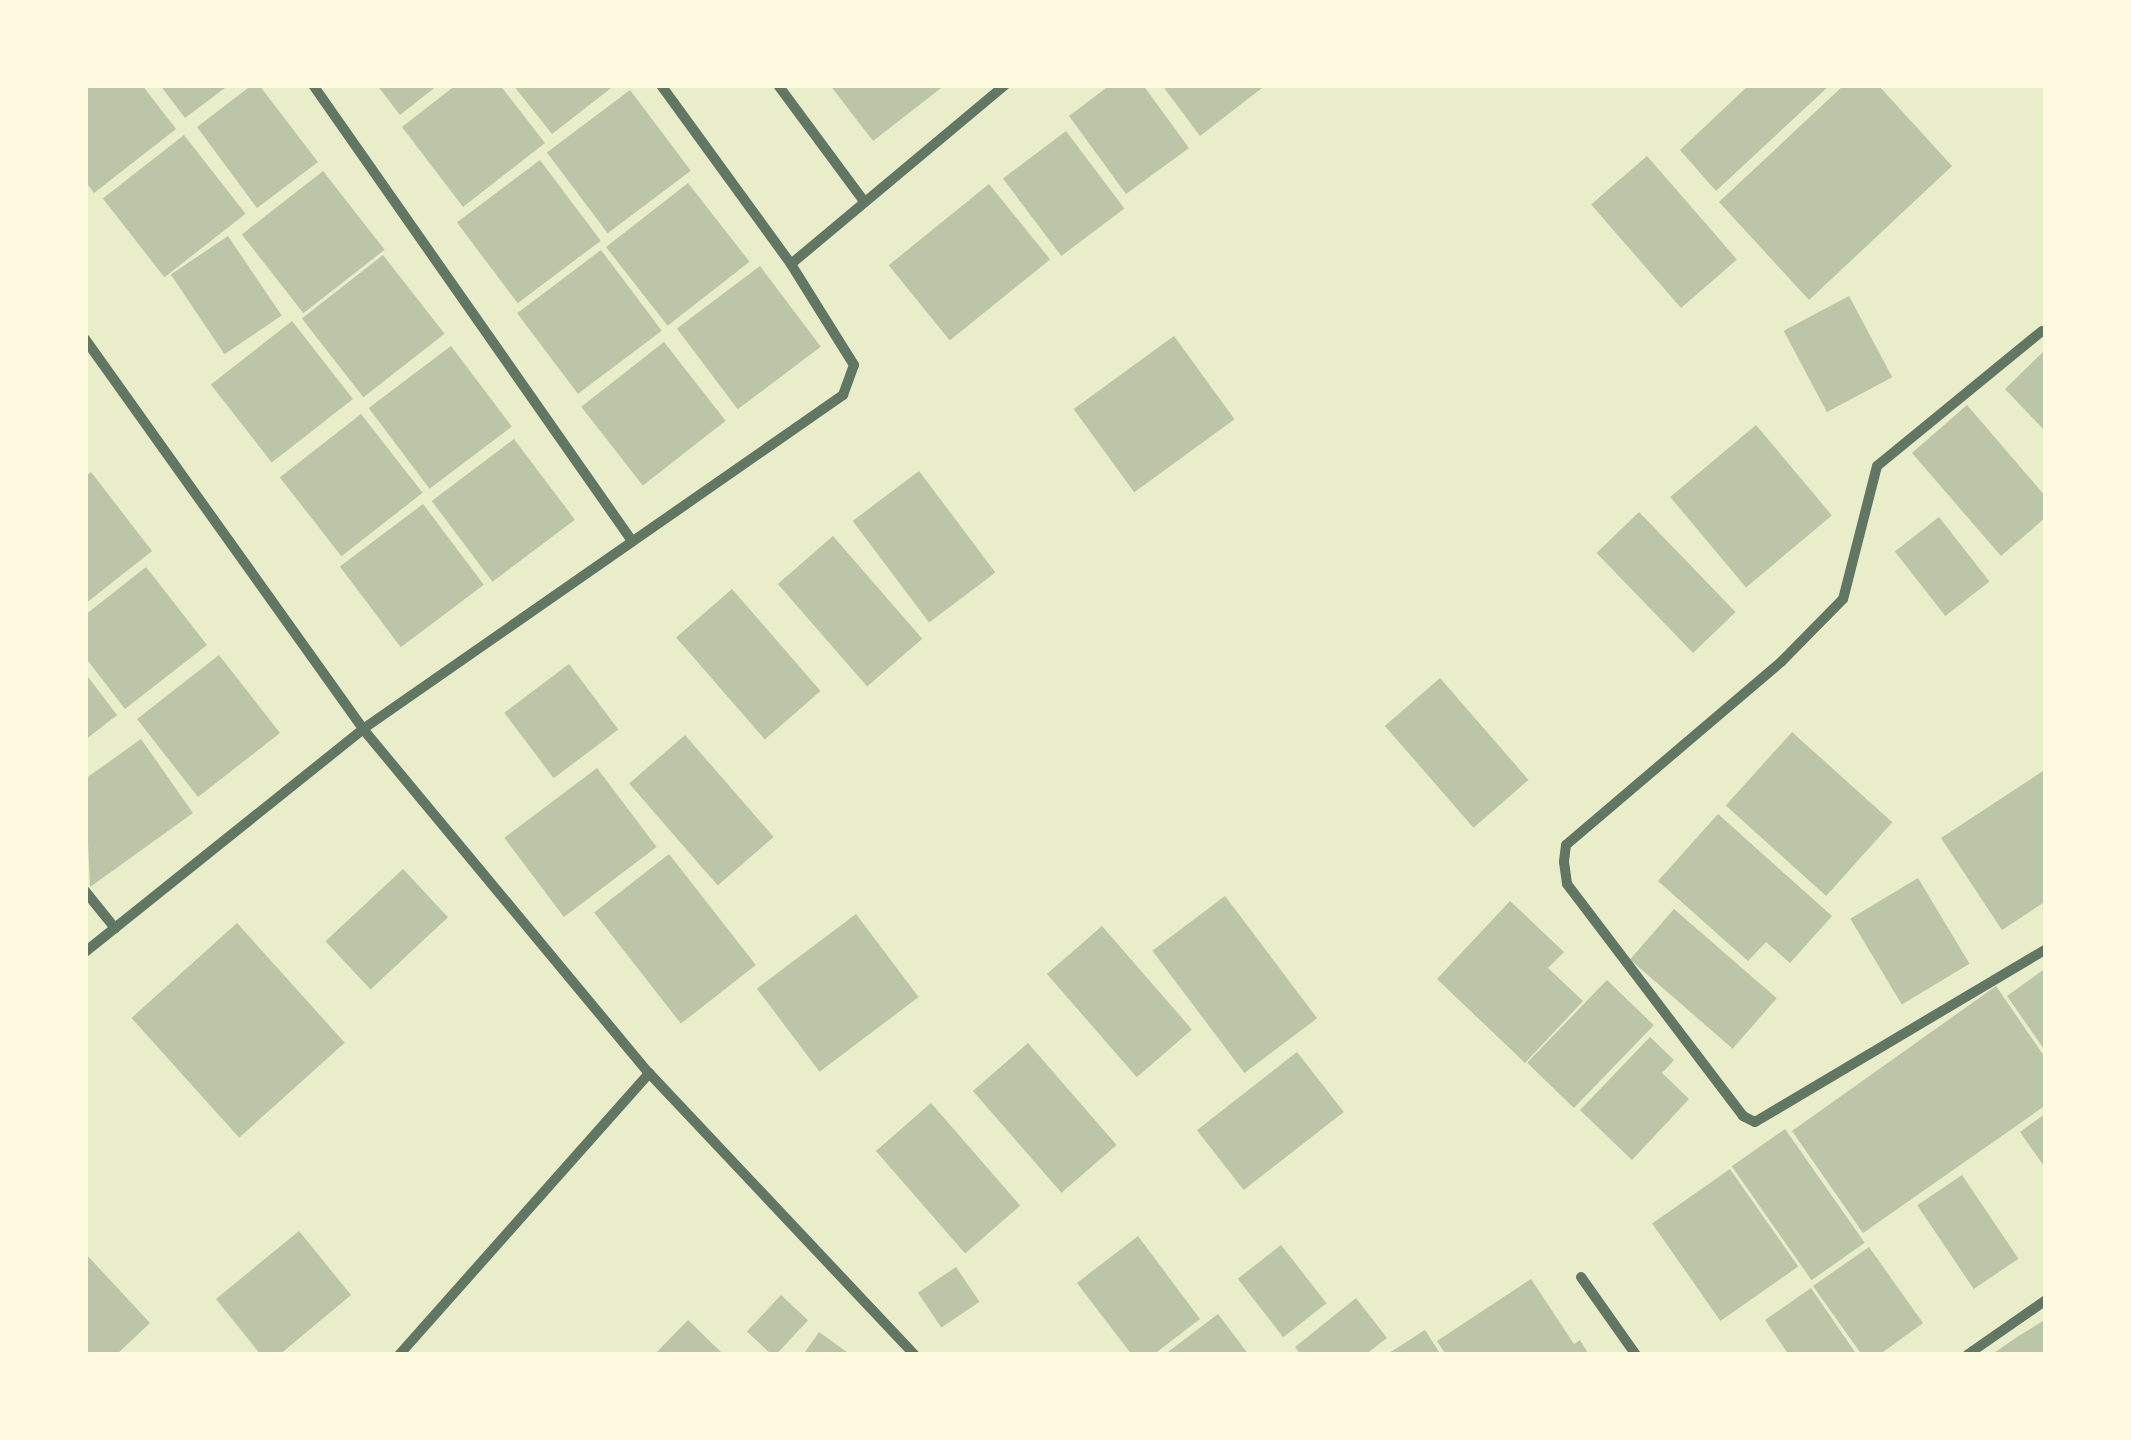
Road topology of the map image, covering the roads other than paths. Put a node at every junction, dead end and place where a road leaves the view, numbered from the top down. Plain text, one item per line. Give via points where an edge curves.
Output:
1 (313, 85) edge
2 (661, 85) edge
3 (778, 85) edge
4 (1006, 85) edge
5 (863, 200) junction
6 (791, 264) junction
7 (2042, 331) dead end
8 (85, 339) edge
9 (632, 541) junction
10 (364, 730) junction
11 (85, 890) edge
12 (115, 928) junction
13 (2046, 949) edge
14 (85, 952) edge
15 (648, 1073) junction
16 (1581, 1277) dead end
17 (2046, 1300) edge
18 (399, 1355) edge
19 (915, 1355) edge
20 (1636, 1355) edge
21 (1967, 1355) edge

1 - 9 street
2 - 6 street
3 - 5 street
4 - 5 street
5 - 6 street
6 - 9 street via 854,364 843,395
7 - 13 street via 1877,466 1844,599 1782,662 1566,845 1564,862 1567,884 1743,1116 1755,1122
8 - 10 street
9 - 10 street
10 - 12 street
10 - 15 street
11 - 12 street
12 - 14 street
15 - 18 street
15 - 19 street
16 - 20 street
17 - 21 street

